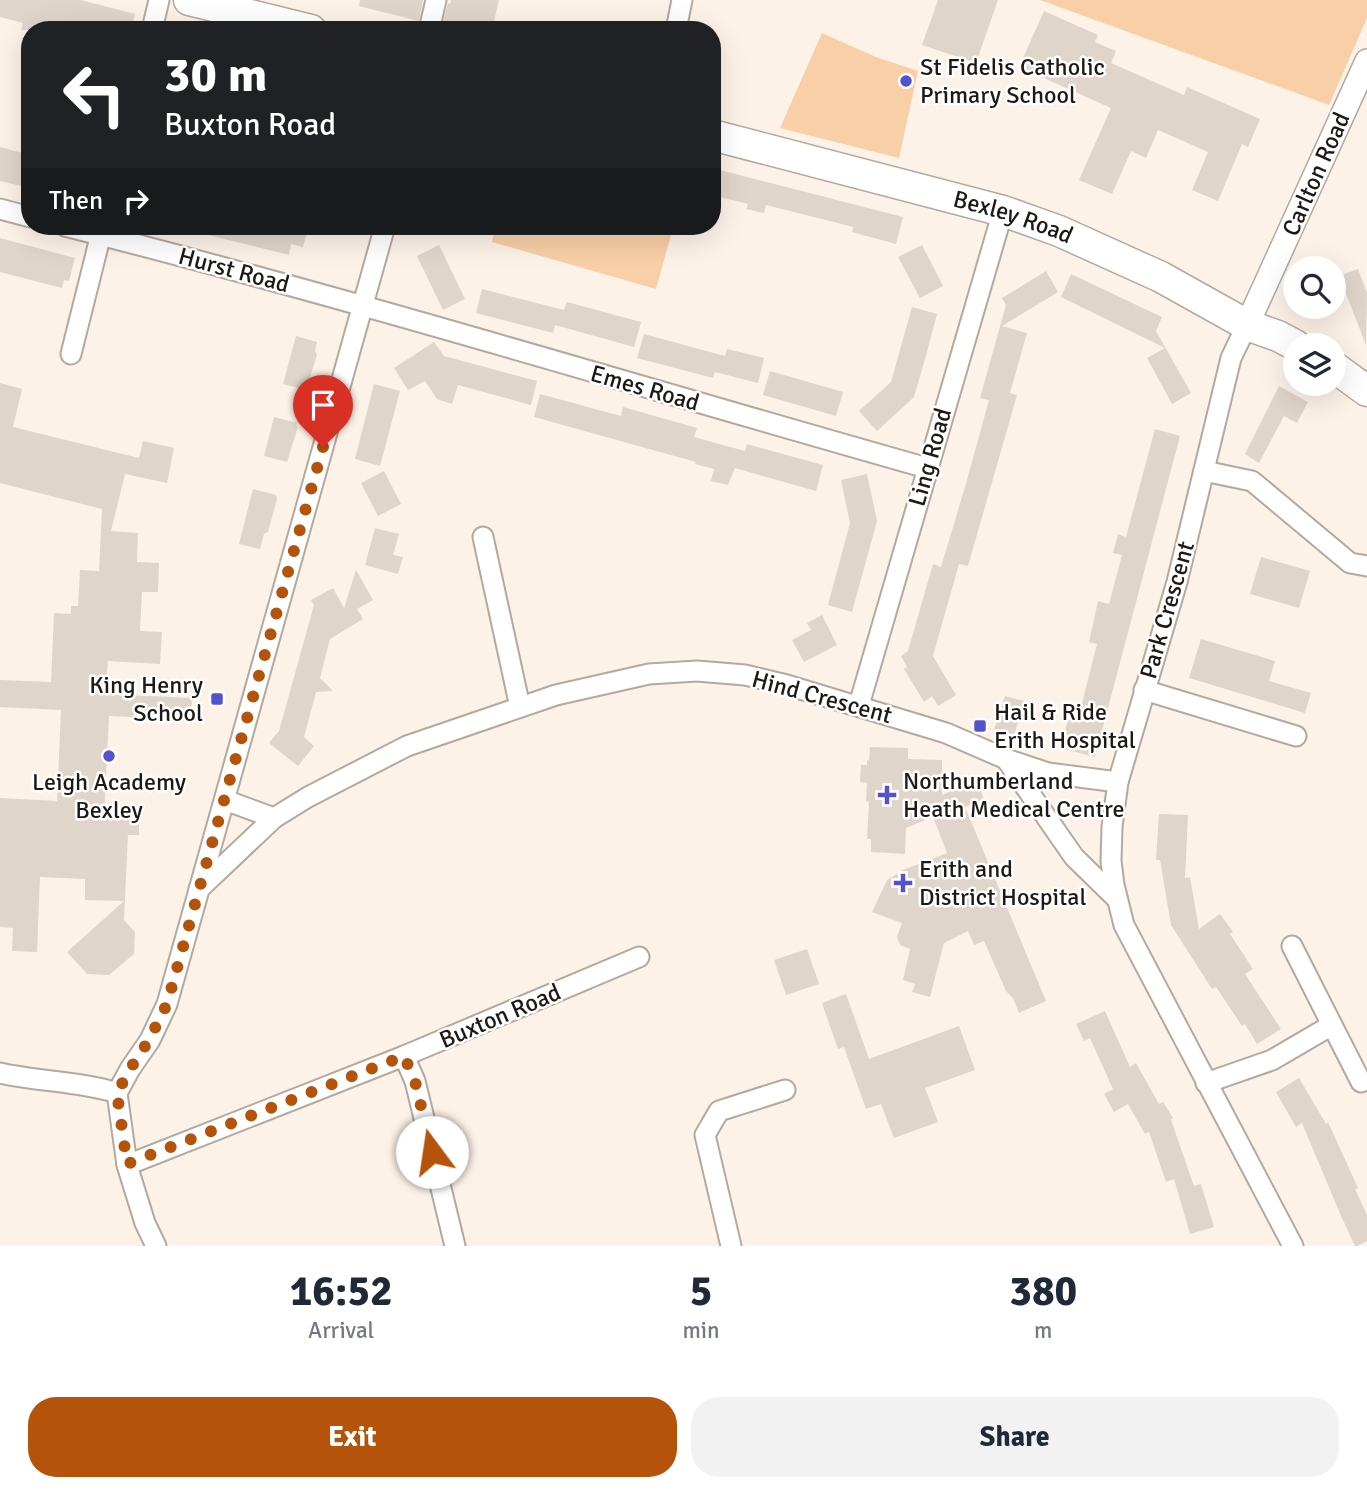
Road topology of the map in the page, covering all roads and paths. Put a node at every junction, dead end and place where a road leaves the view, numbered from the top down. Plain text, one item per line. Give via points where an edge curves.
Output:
1 (159, 0) edge
2 (189, 0) edge
3 (436, 0) edge
4 (682, 0) edge
5 (154, 21) edge
6 (274, 21) edge
7 (431, 21) edge
8 (678, 21) edge
9 (1365, 69) edge
10 (721, 137) edge
11 (0, 209) edge
12 (1003, 211) junction
13 (21, 215) edge
14 (101, 235) edge
15 (120, 235) edge
16 (382, 235) edge
17 (363, 304) junction
18 (1247, 325) junction
19 (1283, 339) edge
20 (71, 354) dead end
21 (1346, 376) edge
22 (1367, 391) edge
23 (927, 468) junction
24 (1204, 471) junction
25 (483, 537) dead end
26 (1367, 566) edge
27 (1144, 690) junction
28 (859, 705) junction
29 (520, 707) junction
30 (1296, 736) dead end
31 (1006, 759) junction
32 (1118, 782) junction
33 (225, 800) junction
34 (274, 818) junction
35 (198, 890) junction
36 (1118, 900) junction
37 (1292, 946) dead end
38 (639, 957) dead end
39 (1332, 1025) junction
40 (404, 1056) junction
41 (0, 1073) edge
42 (1362, 1082) dead end
43 (1206, 1083) junction
44 (785, 1090) dead end
45 (117, 1093) junction
46 (127, 1164) junction
47 (156, 1246) edge
48 (455, 1246) edge
49 (731, 1246) edge
50 (1293, 1246) edge

1 - 5 street
2 - 6 main road
3 - 7 street
4 - 8 street
9 - 18 street, Carlton Road
10 - 12 main road, Bexley Road
11 - 13 street
12 - 18 main road, Bexley Road via 1116,256
12 - 23 street, Ling Road
14 - 20 street
15 - 17 street, Hurst Road
16 - 17 street
17 - 23 street, Emes Road
17 - 33 street
18 - 19 main road, Bexley Road
18 - 24 street, Park Crescent via 1231,358
21 - 22 main road
23 - 28 street, Ling Road
24 - 26 street via 1252,481 1350,563
24 - 27 street, Park Crescent
25 - 29 street
27 - 30 street
27 - 32 street, Park Crescent
28 - 29 street, Hind Crescent via 745,676 697,671 649,674
28 - 31 street, Hind Crescent via 946,733
29 - 34 street, Hind Crescent via 407,746
31 - 32 street, Hind Crescent via 1048,773
31 - 36 street, Park Crescent via 1074,857
32 - 36 street, Park Crescent via 1111,861
33 - 34 street
33 - 35 street
34 - 35 street, Hind Crescent
35 - 45 street via 167,1004
36 - 43 street, Park Crescent via 1124,925
37 - 39 street
38 - 40 street, Buxton Road
39 - 42 street
39 - 43 street via 1272,1060
40 - 46 street, Buxton Road
40 - 48 street via 415,1081
41 - 45 street via 92,1085
43 - 50 street, Park Crescent
44 - 49 street via 719,1111 705,1135
45 - 46 street
46 - 47 street

